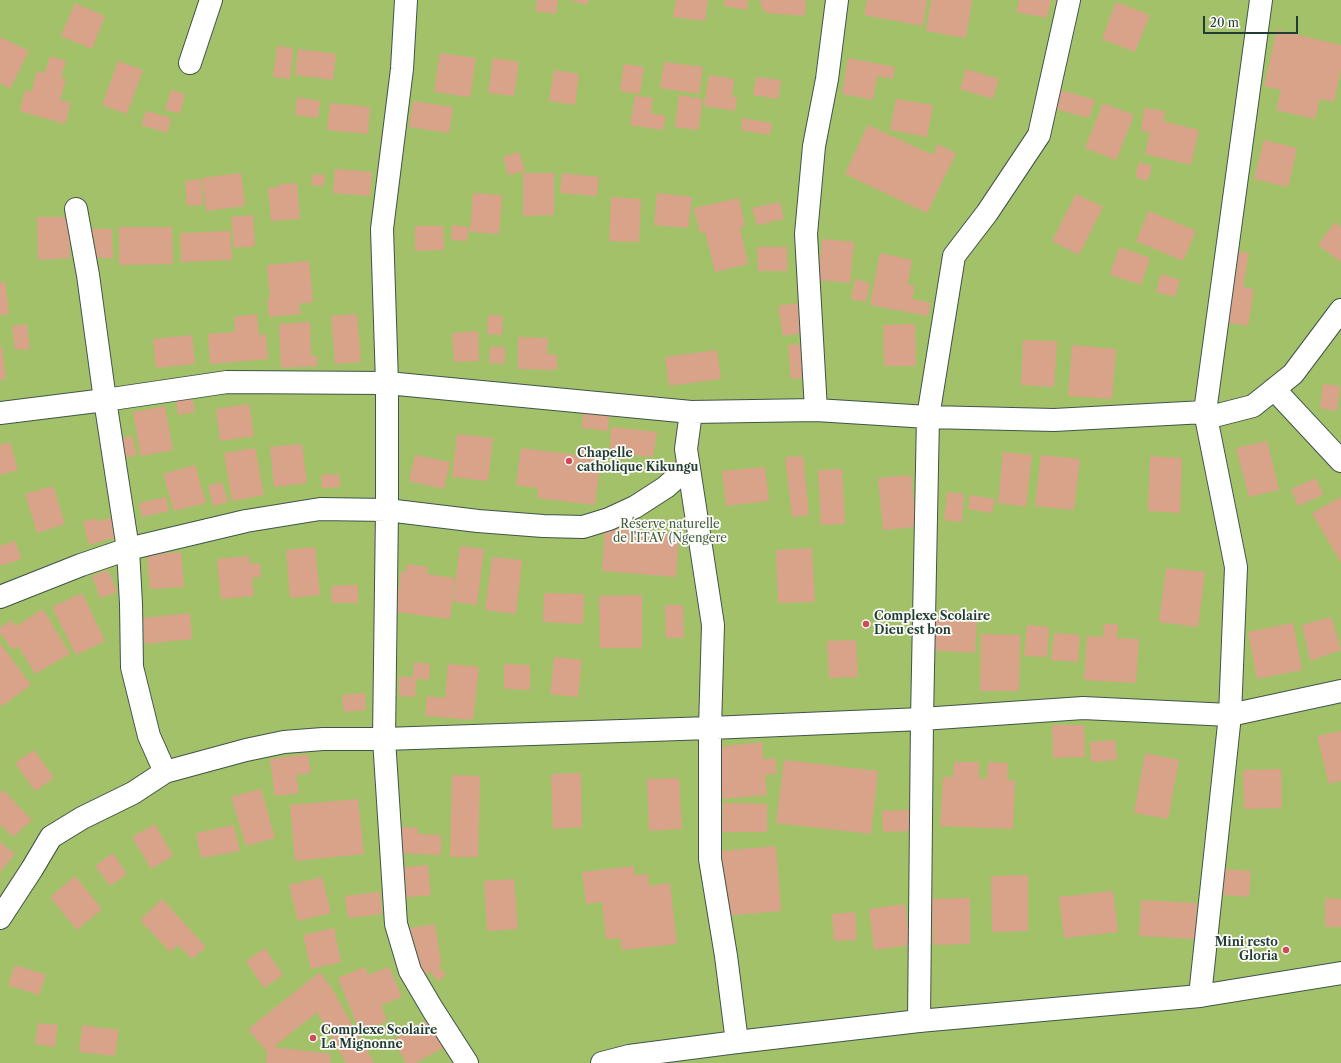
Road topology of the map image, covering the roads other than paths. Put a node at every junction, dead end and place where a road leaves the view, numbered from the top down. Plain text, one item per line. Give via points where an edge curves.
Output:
1 (211, 0) edge
2 (406, 0) edge
3 (837, 0) edge
4 (1069, 0) edge
5 (1261, 0) edge
6 (190, 63) dead end
7 (76, 209) dead end
8 (1341, 310) edge
9 (1333, 330) edge
10 (387, 383) junction
11 (1274, 389) junction
12 (105, 400) junction
13 (816, 410) junction
14 (691, 412) junction
15 (1205, 412) junction
16 (0, 413) edge
17 (928, 417) junction
18 (1341, 461) edge
19 (688, 467) junction
20 (387, 510) junction
21 (128, 549) junction
22 (0, 596) edge
23 (1341, 691) edge
24 (1230, 715) junction
25 (922, 719) junction
26 (710, 728) junction
27 (384, 739) junction
28 (165, 772) junction
29 (0, 918) edge
30 (1341, 973) edge
31 (1200, 996) junction
32 (919, 1021) junction
33 (737, 1042) junction
34 (467, 1063) edge
35 (602, 1063) edge

1 - 6 main road
2 - 10 main road via 402,69 382,229
3 - 13 main road via 827,79 814,146 806,234
4 - 17 main road via 1039,135 987,213 954,256
5 - 15 main road
7 - 12 main road
8 - 9 main road
9 - 11 main road via 1293,374
10 - 12 main road via 227,382
10 - 14 main road
10 - 20 main road
11 - 15 main road via 1253,406 1218,415
11 - 18 main road
12 - 16 main road
12 - 21 main road
13 - 14 main road
13 - 17 main road
14 - 19 main road via 686,449
15 - 17 main road via 1054,420
15 - 24 main road via 1236,567
17 - 25 main road
19 - 20 main road via 666,487 635,507 583,527 478,521
19 - 26 main road via 713,625
20 - 21 main road via 320,510 275,516
20 - 27 main road
21 - 22 main road
21 - 28 main road via 132,667 149,736
23 - 24 main road
24 - 25 main road via 1083,708
24 - 31 main road
25 - 26 main road
25 - 32 main road
26 - 27 main road
26 - 33 main road via 710,859
27 - 28 main road via 284,742
27 - 34 main road via 396,924 410,972
28 - 29 main road via 133,793 82,818 51,837
30 - 31 main road
31 - 32 main road
32 - 33 main road
33 - 35 main road via 629,1056

